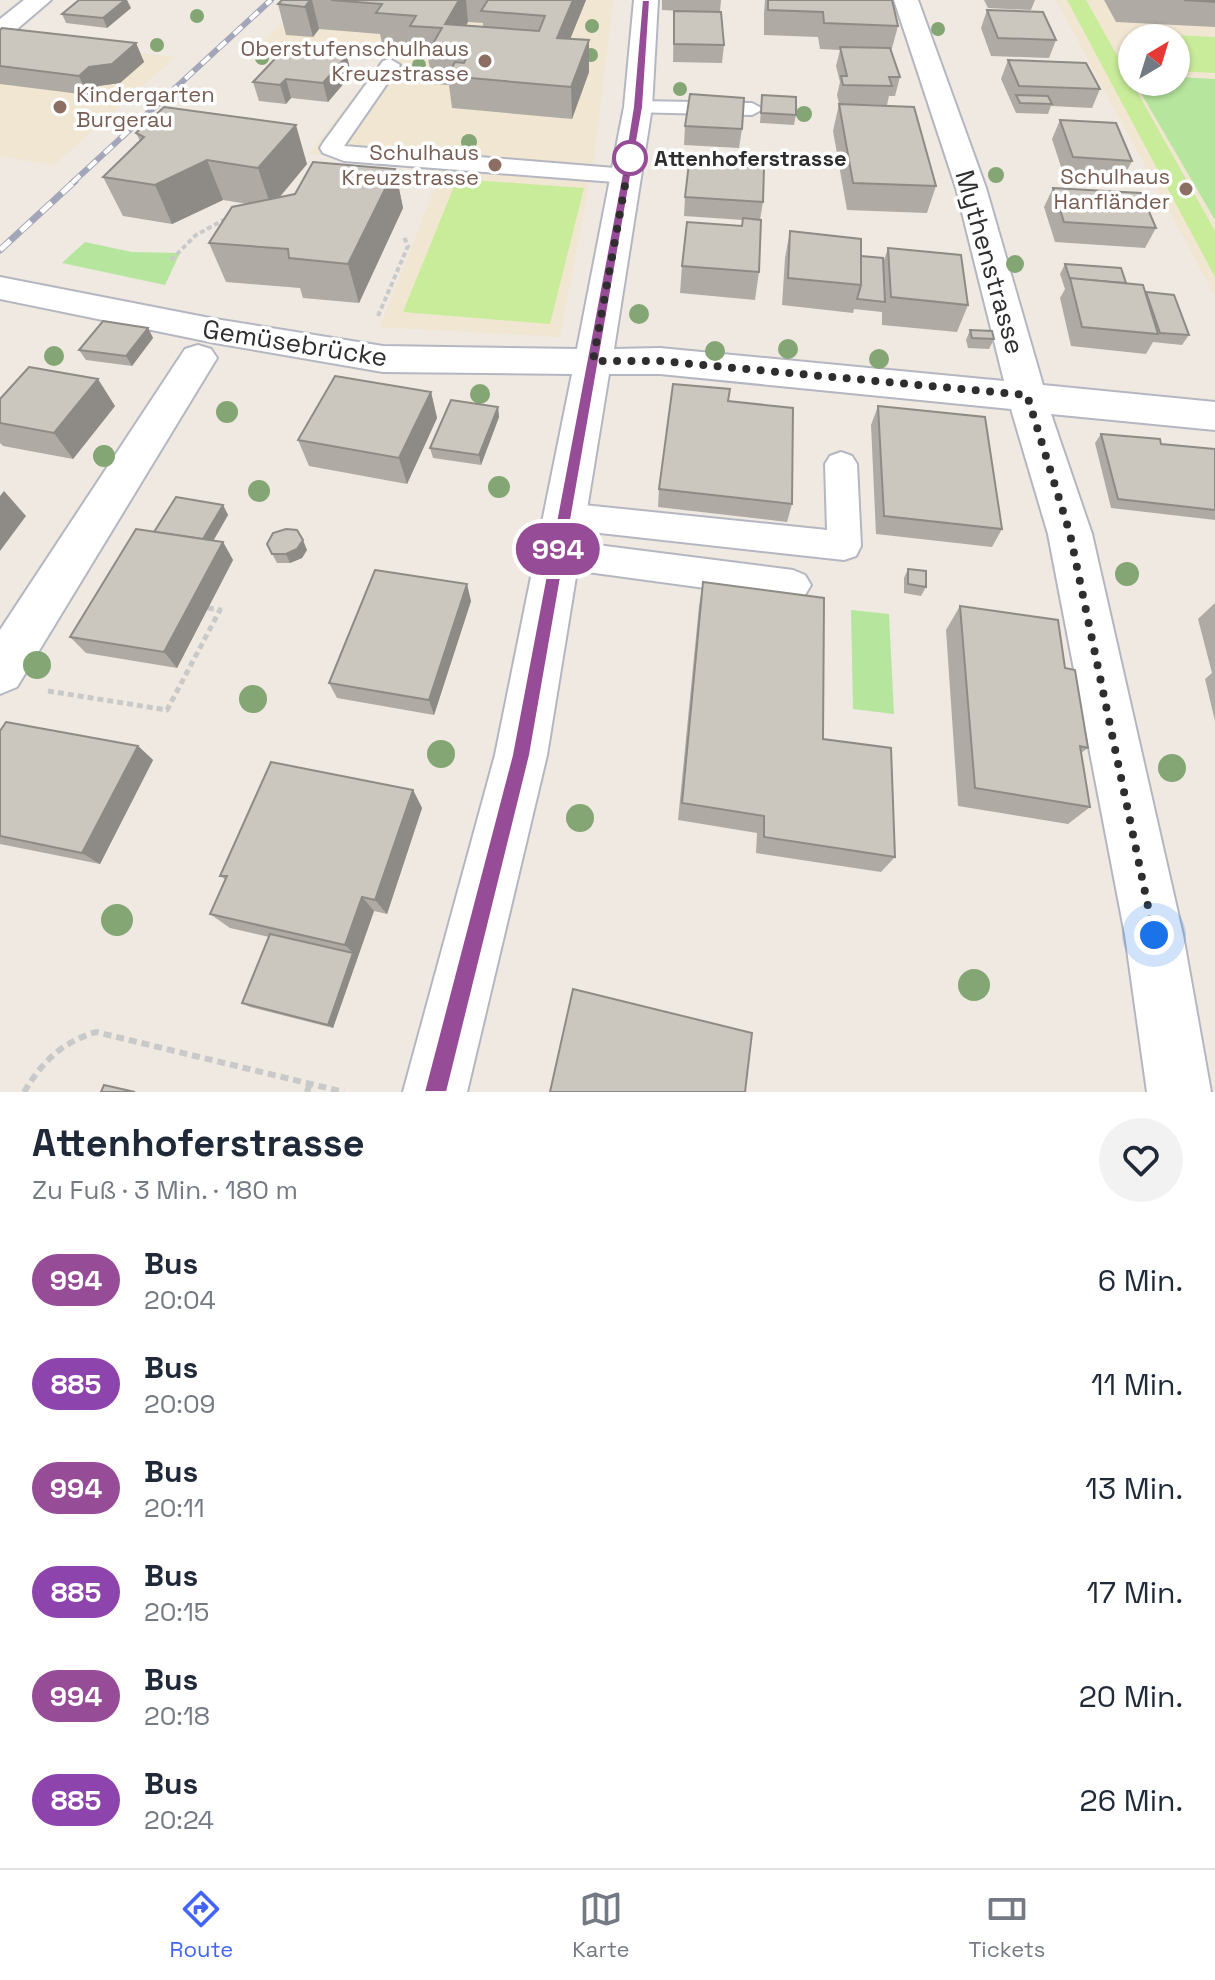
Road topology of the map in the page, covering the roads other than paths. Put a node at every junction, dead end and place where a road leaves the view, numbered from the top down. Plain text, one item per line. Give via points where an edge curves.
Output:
1 (39, 0) edge
2 (646, 0) edge
3 (906, 0) edge
4 (0, 31) edge
5 (390, 65) dead end
6 (638, 107) junction
7 (752, 109) dead end
8 (627, 176) junction
9 (10, 290) edge
10 (198, 358) dead end
11 (593, 361) junction
12 (1027, 395) junction
13 (1215, 416) edge
14 (841, 464) dead end
15 (561, 535) junction
16 (793, 585) dead end
17 (2, 665) edge
18 (435, 1092) edge
19 (1179, 1092) edge

1 - 4 street
2 - 6 street
3 - 12 street, Mythenstrasse via 971,188
5 - 8 lane via 331,148 344,154
6 - 7 lane
6 - 8 street
8 - 11 street
9 - 11 street, Gemüsebrücke via 383,359
10 - 17 street
11 - 12 street via 660,361
11 - 15 street
12 - 13 street
12 - 19 street, Mythenstrasse via 1070,534 1154,935
14 - 15 lane via 844,546
15 - 16 lane
15 - 18 street via 521,755

